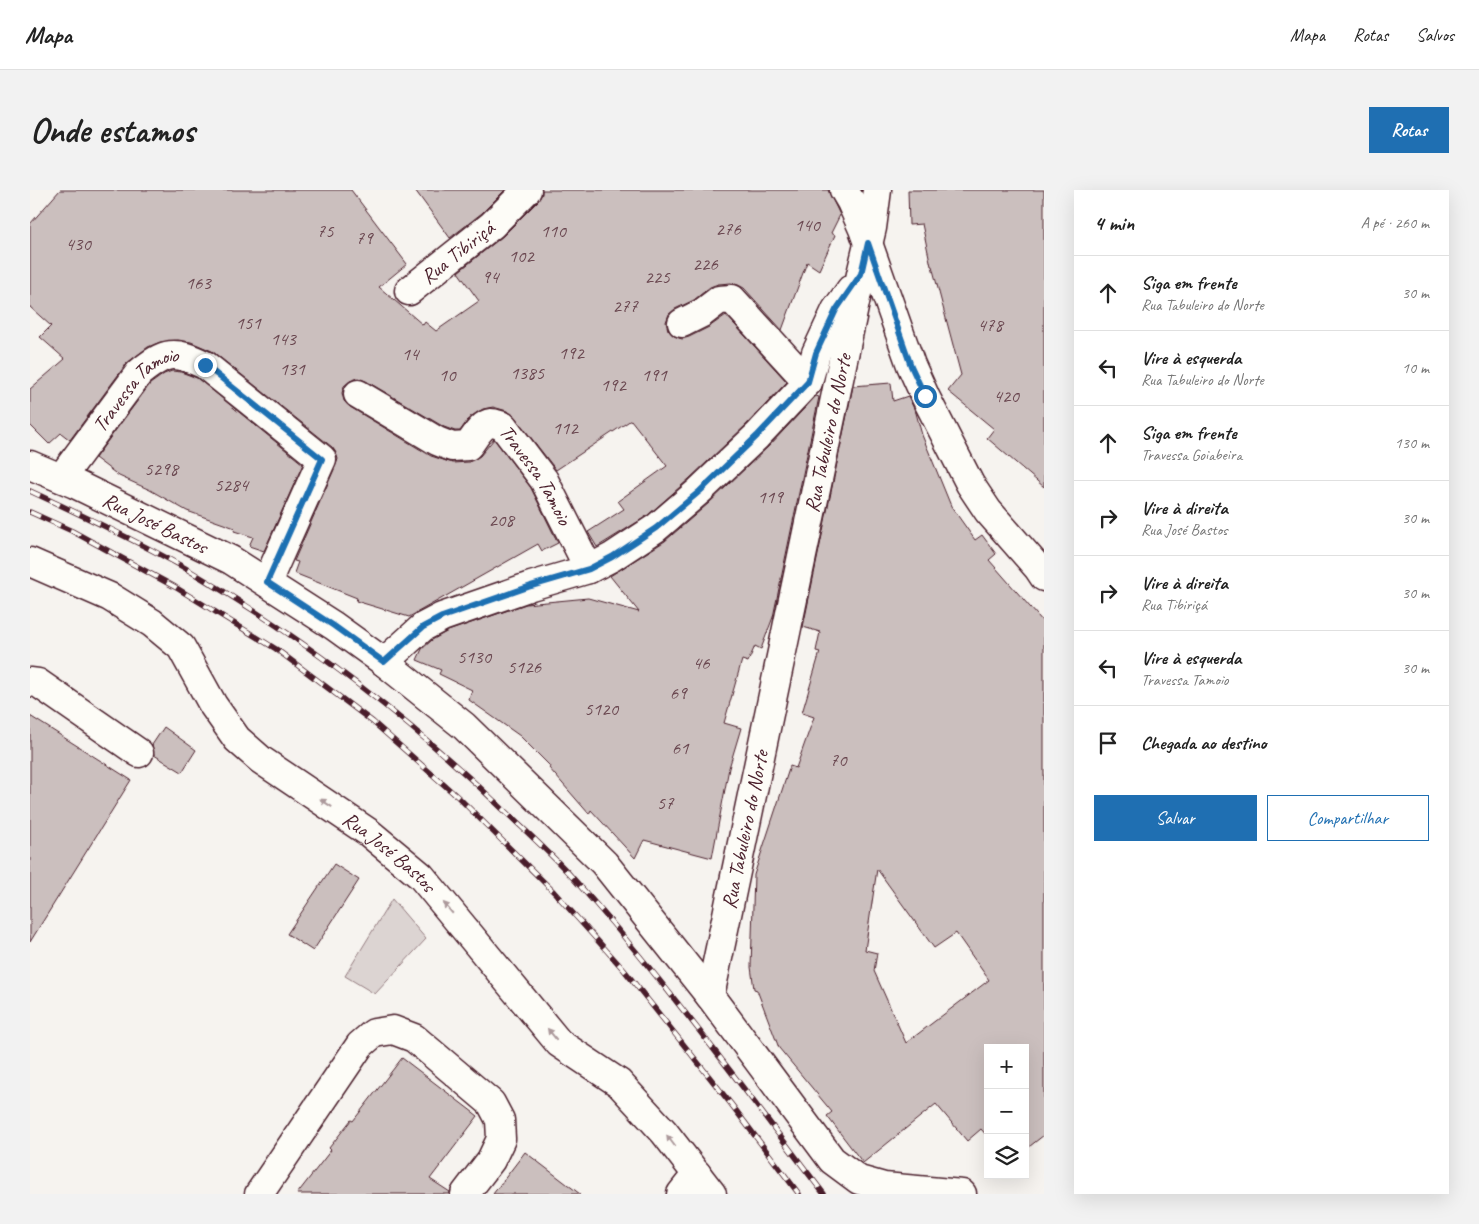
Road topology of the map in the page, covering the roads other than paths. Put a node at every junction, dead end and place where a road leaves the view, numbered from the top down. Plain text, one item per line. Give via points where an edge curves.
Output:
1 (526, 190) edge
2 (844, 190) edge
3 (877, 190) edge
4 (868, 243) junction
5 (861, 274) junction
6 (409, 290) dead end
7 (682, 323) dead end
8 (808, 382) junction
9 (358, 394) dead end
10 (30, 465) edge
11 (61, 478) junction
12 (30, 562) edge
13 (589, 569) junction
14 (1043, 575) edge
15 (267, 582) junction
16 (384, 662) junction
17 (30, 682) edge
18 (139, 754) dead end
19 (710, 996) junction
20 (696, 1187) edge
21 (259, 1194) edge
22 (465, 1194) edge
23 (962, 1194) edge

1 - 6 street, Rua Tibiriçá via 492,225
2 - 4 street
3 - 4 street, Rua Tabuleiro do Norte
4 - 5 street, Rua Tabuleiro do Norte
4 - 14 street via 911,366 970,484 988,511
5 - 8 street via 836,310 816,353
5 - 19 street, Rua Tabuleiro do Norte
7 - 8 street via 719,300 732,299
8 - 13 street via 700,491 656,528
9 - 13 street, Travessa Tamoio via 452,447 468,446 488,423 503,426 544,480
10 - 11 street, Rua José Bastos
11 - 15 street, Rua José Bastos via 231,560
11 - 15 street, Travessa Tamoio via 139,373 155,360 169,355 187,356 205,365 322,459
20 -> 12 street, Rua José Bastos via 664,1132 619,1083 560,1044 422,876 368,832 261,760 237,739 213,706 181,646 110,597
13 - 16 street via 442,617 423,627
15 - 16 street, Rua José Bastos
16 - 19 street, Rua José Bastos via 464,726 604,863
17 - 18 street via 38,683
19 - 23 street, Rua José Bastos via 832,1160 859,1180 884,1187
21 - 22 street via 360,1045 374,1033 393,1030 414,1038 491,1103 500,1120 501,1139

